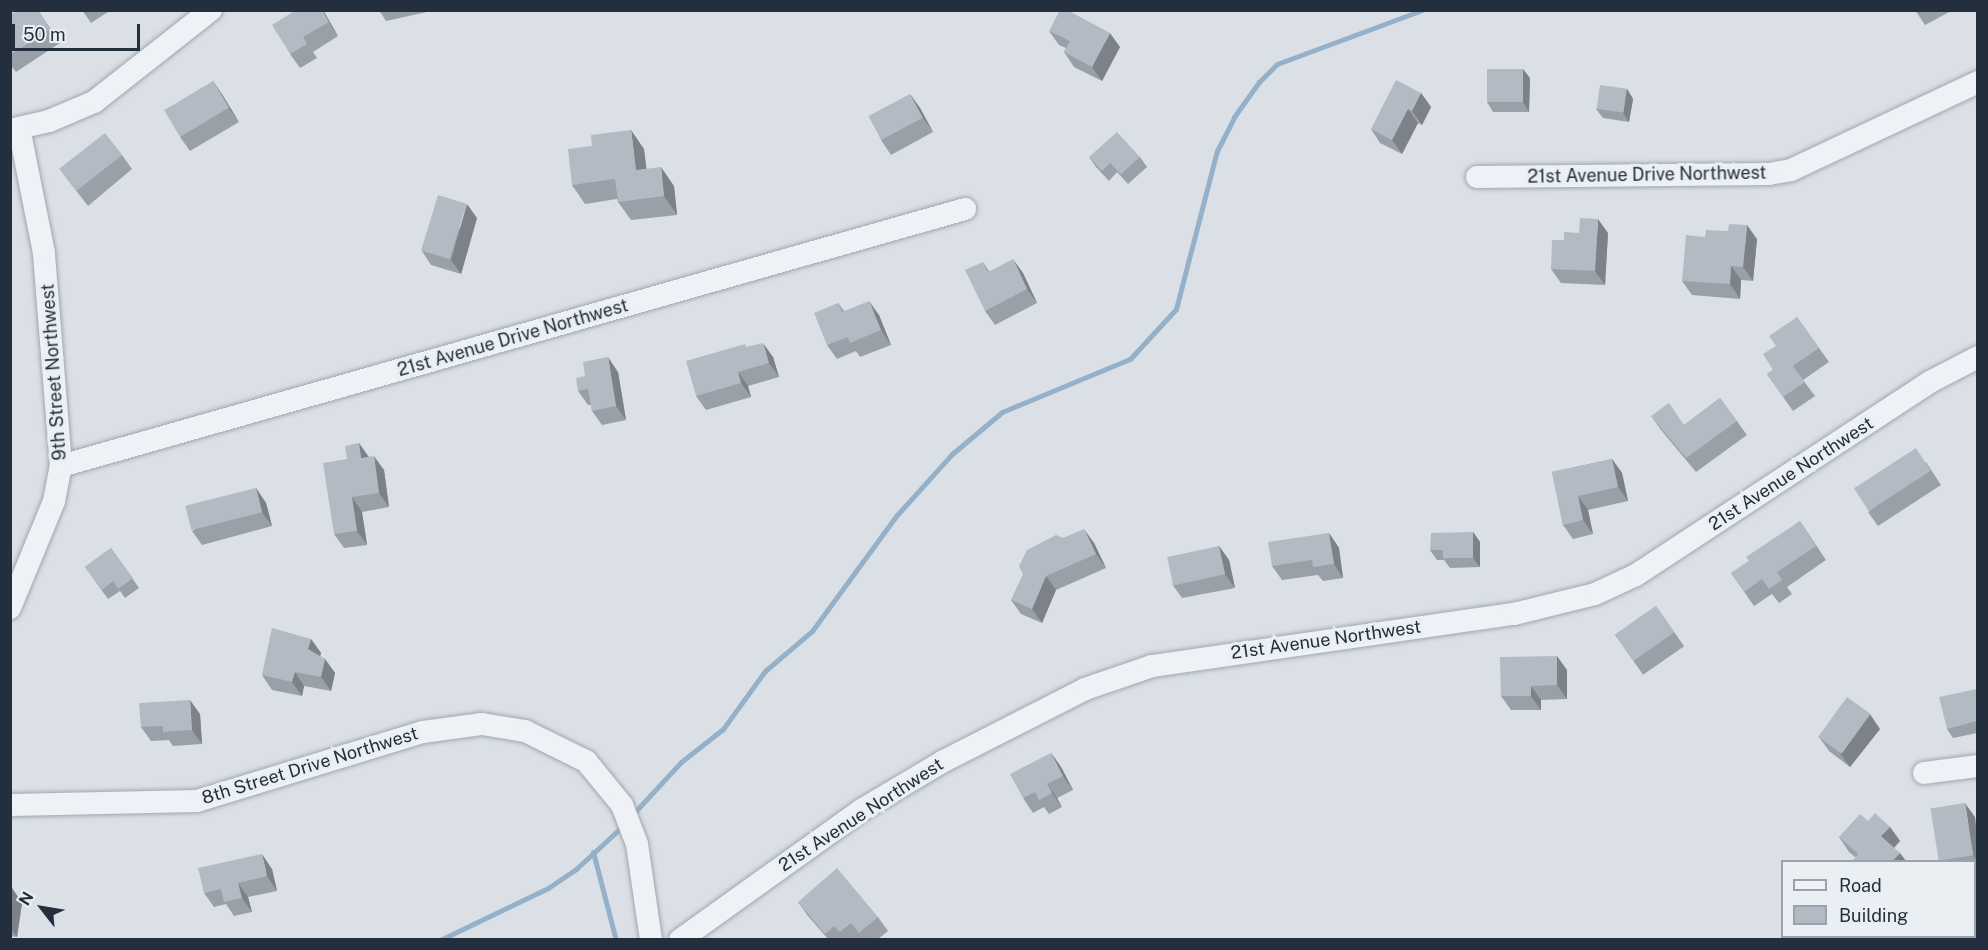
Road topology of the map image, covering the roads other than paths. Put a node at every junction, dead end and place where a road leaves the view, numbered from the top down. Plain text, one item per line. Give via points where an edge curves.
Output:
1 (211, 10) edge
2 (1977, 82) edge
3 (15, 129) edge
4 (1477, 177) dead end
5 (965, 209) dead end
6 (1977, 357) edge
7 (61, 466) junction
8 (10, 608) edge
9 (1977, 766) edge
10 (1924, 773) dead end
11 (10, 805) edge
12 (651, 939) edge
13 (680, 939) edge

1 - 3 street via 94,102 49,121
2 - 4 street, 21st Avenue Drive Northwest via 1791,170 1769,174
3 - 7 street, 9th Street Northwest via 44,253
5 - 7 street, 21st Avenue Drive Northwest via 931,222
6 - 13 street, 21st Avenue Northwest via 1930,382 1636,575 1594,594 1514,614 1160,664 1085,689 942,762 863,809
7 - 8 street, 9th Street Northwest via 54,501
9 - 10 street
11 - 12 street, 8th Street Drive Northwest via 197,801 423,732 482,724 525,731 586,761 622,805 637,844

